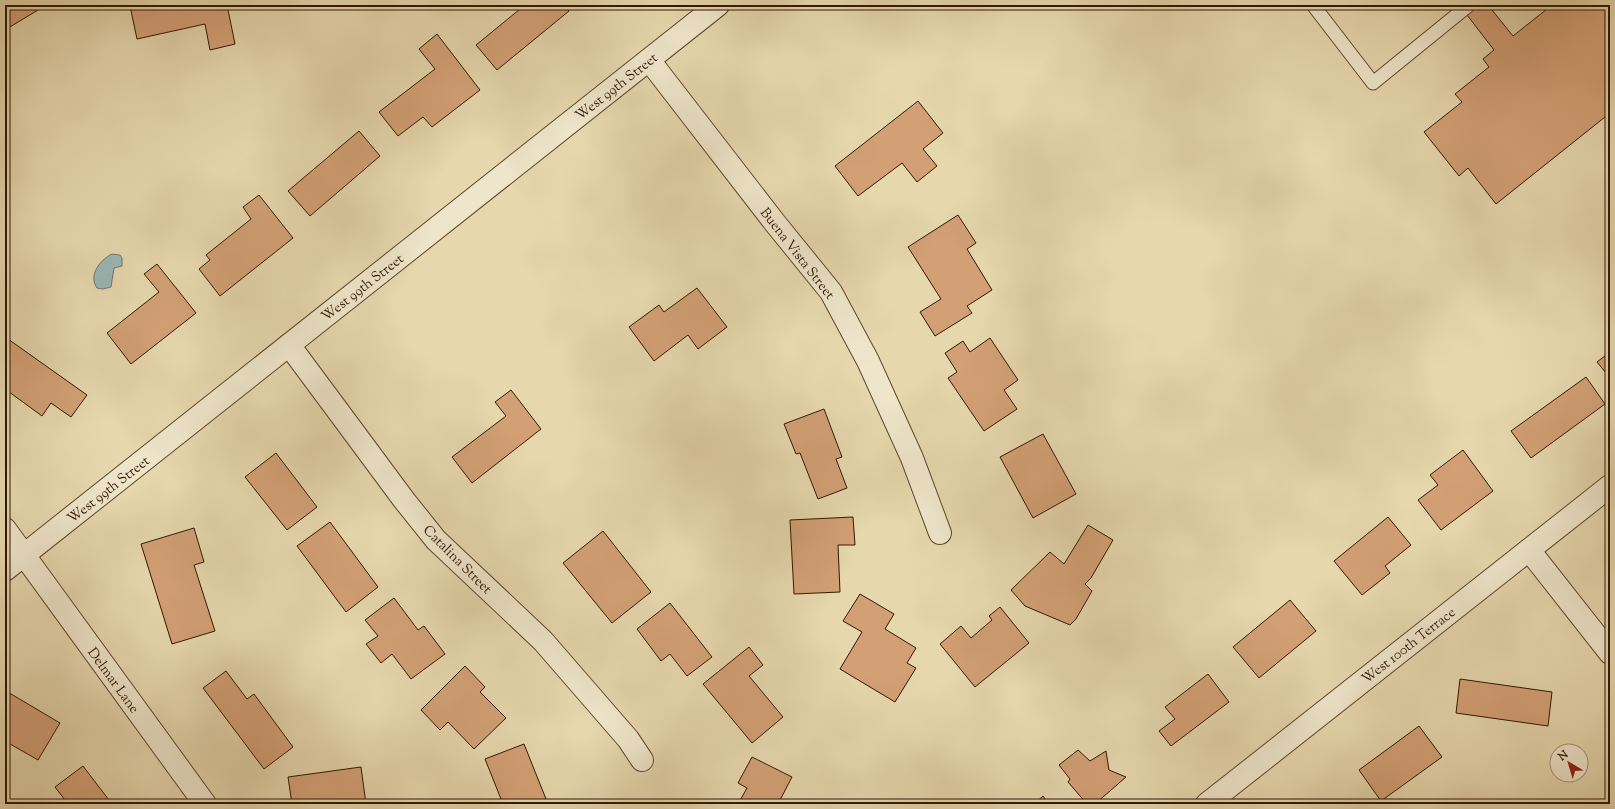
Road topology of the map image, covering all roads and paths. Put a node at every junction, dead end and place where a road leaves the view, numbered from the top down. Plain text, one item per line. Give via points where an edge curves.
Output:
1 (718, 5) edge
2 (1313, 5) edge
3 (1469, 5) edge
4 (649, 60) junction
5 (288, 345) junction
6 (1610, 486) edge
7 (5, 529) edge
8 (940, 533) dead end
9 (1528, 550) junction
10 (24, 555) junction
11 (5, 570) edge
12 (1610, 653) edge
13 (642, 760) dead end
14 (205, 804) edge
15 (1207, 804) edge

1 - 4 street, West 99th Street
2 - 3 lane via 1373,82
4 - 5 street, West 99th Street
4 - 8 street, Buena Vista Street via 831,292 868,361 912,458
5 - 10 street, West 99th Street
5 - 13 street, Catalina Street via 436,540 543,641 623,733
6 - 9 street, West 100th Terrace
7 - 10 street, Delmar Lane
9 - 12 street
9 - 15 street, West 100th Terrace
10 - 11 street, West 99th Street
10 - 14 street, Delmar Lane

